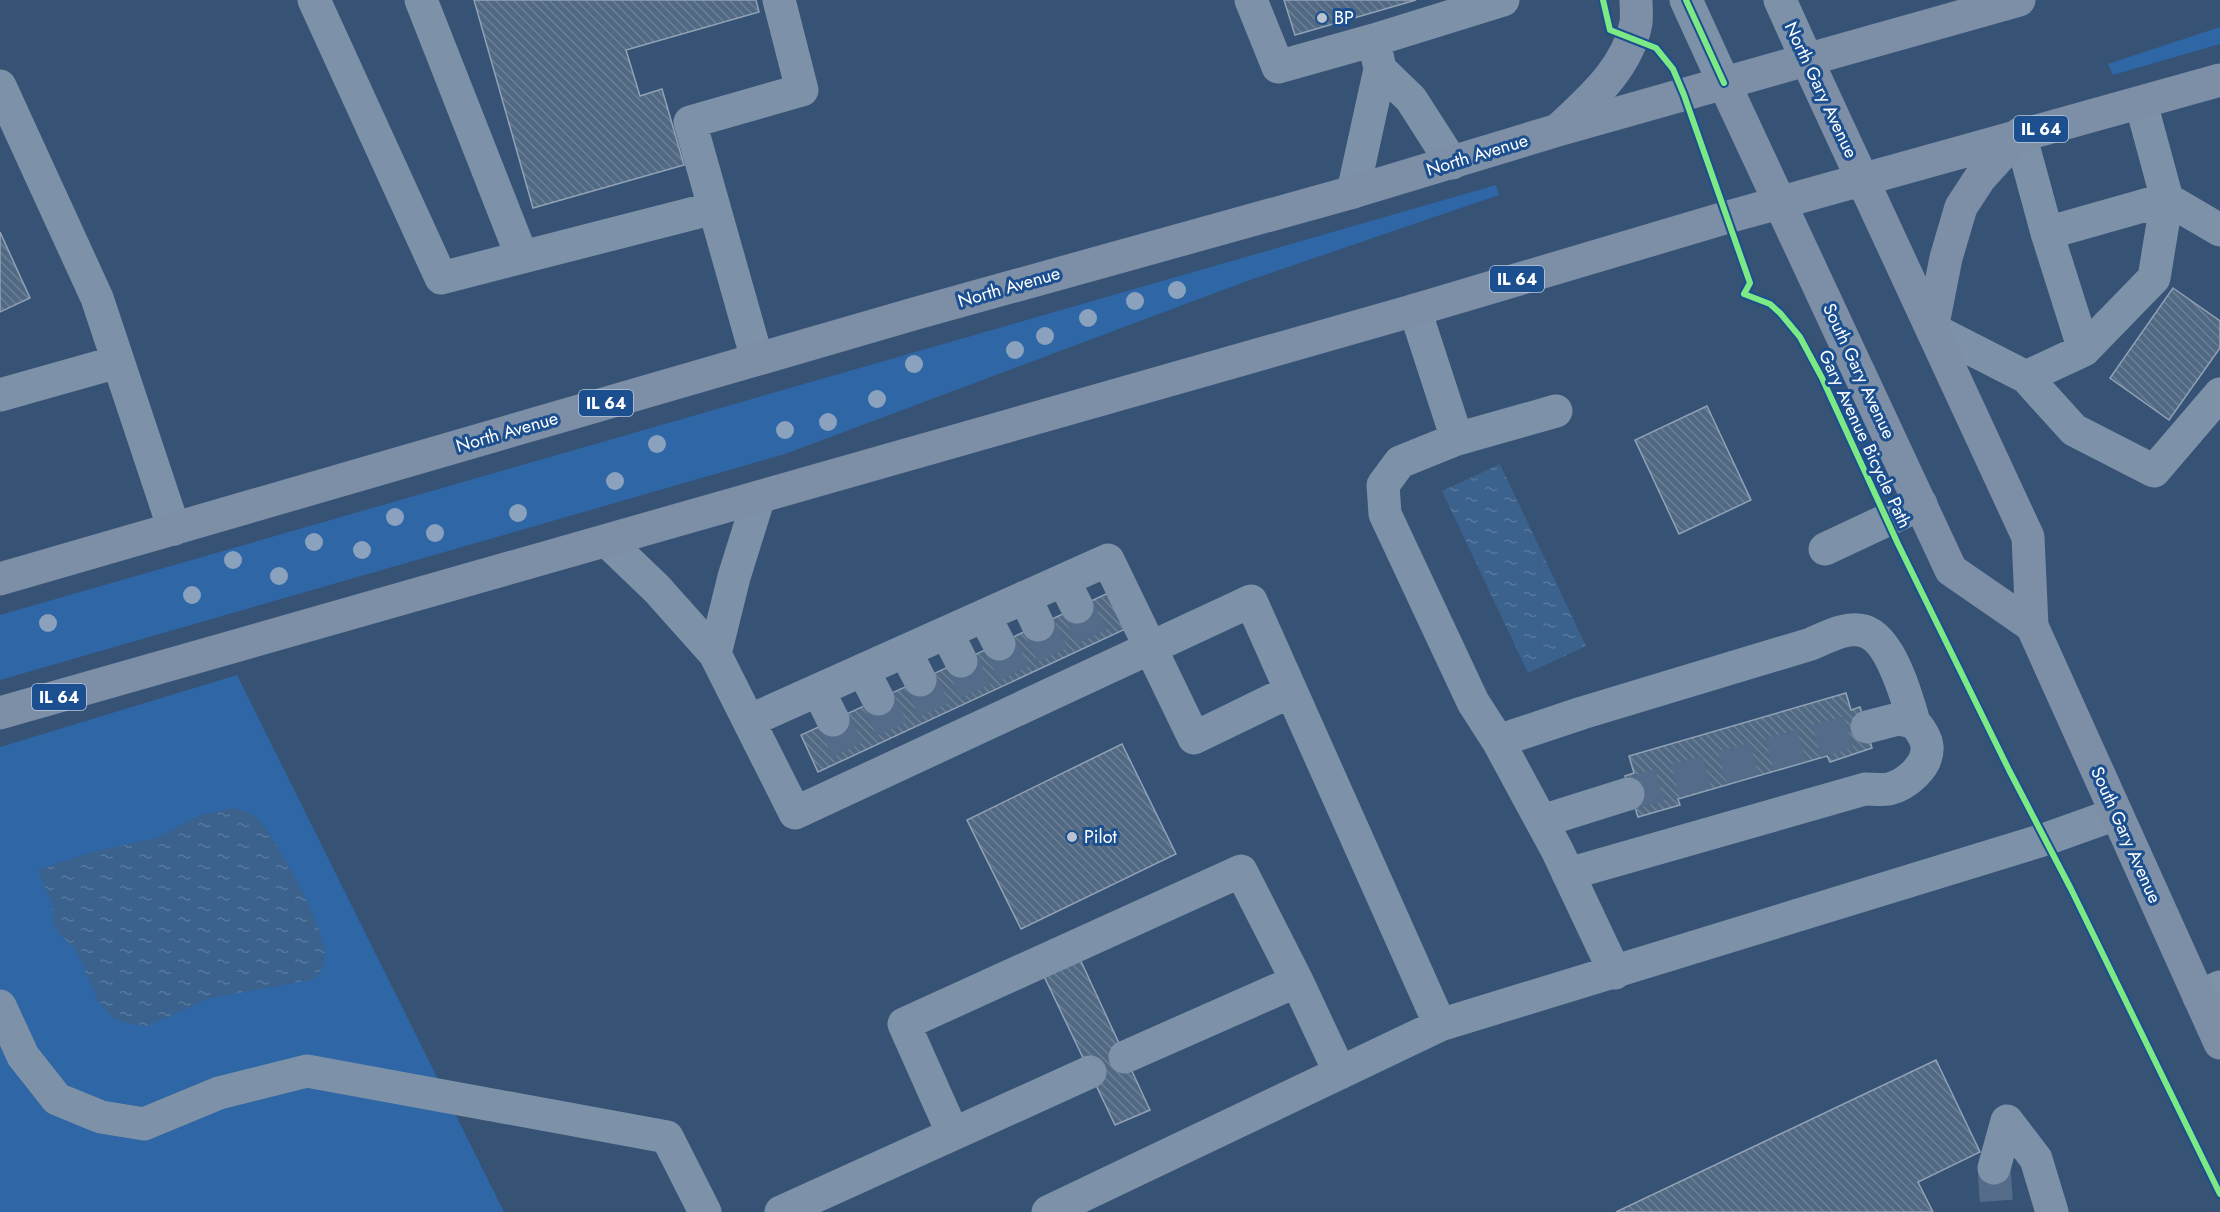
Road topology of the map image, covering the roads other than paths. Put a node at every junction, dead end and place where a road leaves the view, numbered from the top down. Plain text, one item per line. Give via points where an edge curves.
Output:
1 (314, 0) edge
2 (421, 0) edge
3 (779, 0) edge
4 (1251, 0) edge
5 (1503, 0) edge
6 (1636, 0) edge
7 (1686, 0) edge
8 (1780, 0) edge
9 (2010, 1) edge
10 (1377, 54) junction
11 (1807, 60) junction
12 (2220, 80) edge
13 (1724, 83) junction
14 (0, 86) edge
15 (2141, 103) junction
16 (1558, 130) junction
17 (2020, 134) junction
18 (1452, 163) junction
19 (1862, 179) junction
20 (1353, 192) junction
21 (2167, 199) junction
22 (1780, 202) junction
23 (714, 208) junction
24 (2220, 230) edge
25 (2047, 233) junction
26 (522, 257) junction
27 (1415, 310) junction
28 (1932, 329) junction
29 (2084, 350) junction
30 (757, 359) junction
31 (117, 362) junction
32 (2026, 377) junction
33 (2220, 394) edge
34 (0, 395) edge
35 (1556, 411) dead end
36 (1457, 439) junction
37 (759, 497) junction
38 (1921, 504) junction
39 (174, 529) junction
40 (607, 541) junction
41 (1825, 549) dead end
42 (0, 579) edge
43 (2032, 626) junction
44 (1151, 647) junction
45 (905, 651) junction
46 (715, 654) junction
47 (863, 670) junction
48 (920, 681) tunnel mouth
49 (818, 690) junction
50 (1291, 691) junction
51 (878, 699) tunnel mouth
52 (0, 713) edge
53 (833, 720) tunnel mouth
54 (749, 721) junction
55 (1914, 722) junction
56 (1867, 727) tunnel mouth
57 (1498, 741) junction
58 (1628, 794) tunnel mouth
59 (2116, 814) junction
60 (1542, 821) junction
61 (1568, 874) junction
62 (1615, 973) junction
63 (1298, 981) junction
64 (2209, 992) edge
65 (0, 1006) edge
66 (1440, 1025) junction
67 (2220, 1043) edge
68 (1125, 1057) dead end
69 (1090, 1072) dead end
70 (1340, 1073) junction
71 (953, 1134) junction
72 (1994, 1168) tunnel mouth
73 (705, 1212) edge
74 (781, 1212) edge
75 (1048, 1212) edge
76 (2052, 1212) edge

1 - 26 street via 441,278
2 - 26 street
3 - 23 street via 802,90 690,122
4 - 10 street via 1278,67
5 - 10 street
6 - 16 main road via 1636,22 1621,62
7 - 13 street
8 - 11 street, North Gary Avenue
9 - 11 main road, North Avenue / IL 64
10 - 18 street
10 - 20 street
11 - 13 main road, North Avenue / IL 64
11 - 19 main road, North Gary Avenue
12 - 15 main road, IL 64
13 - 16 main road, North Avenue / IL 64
13 - 22 main road, South Gary Avenue
14 - 31 street via 97,298
15 - 17 main road, IL 64
15 - 21 street
16 - 18 main road, North Avenue / IL 64
17 - 19 main road, IL 64
17 - 25 street
17 - 28 main road via 1980,178 1961,207
18 - 20 main road, North Avenue / IL 64
19 - 22 main road, IL 64
19 - 28 main road, South Gary Avenue
20 - 30 main road, North Avenue / IL 64
21 - 24 street
21 - 25 street
21 - 29 street via 2154,278
22 - 27 main road, IL 64
22 - 38 main road, South Gary Avenue
23 - 26 street
23 - 30 street
25 - 29 street
27 - 36 street
27 - 37 main road, IL 64
28 - 32 street
28 - 43 main road, South Gary Avenue via 2028,537
29 - 32 street
30 - 39 main road, North Avenue / IL 64
31 - 34 street
31 - 39 street
32 - 33 street via 2074,430 2154,471
35 - 36 street
36 - 57 street via 1400,462 1383,485 1385,513 1473,702
37 - 40 main road, IL 64
37 - 46 street
38 - 41 street
38 - 43 main road, South Gary Avenue via 1950,570
39 - 42 main road, North Avenue / IL 64
40 - 46 street
40 - 52 main road, IL 64
43 - 59 main road, South Gary Avenue
44 - 45 street via 1108,560 1071,594 992,630 954,647
44 - 50 street via 1194,738
44 - 50 street via 1251,601
44 - 54 street via 1101,656 901,748 856,769 795,813
45 - 47 street
45 - 48 street
46 - 54 street
47 - 49 street
47 - 51 street
49 - 53 street
49 - 54 street
50 - 66 street
55 - 56 street via 1898,719
55 - 57 street via 1904,687 1888,654 1877,638 1851,630
55 - 61 street via 1923,732 1928,748 1914,776 1903,784 1888,789 1865,789
57 - 60 street
58 - 60 street
59 - 62 street
59 - 64 main road, South Gary Avenue
60 - 61 street
61 - 62 street
62 - 66 street
63 - 68 street
63 - 70 street
63 - 71 street via 1241,871 904,1023
64 - 67 main road, South Gary Avenue
65 - 73 street via 23,1056 57,1099 101,1117 144,1124 219,1093 307,1071 667,1137
66 - 70 street
69 - 71 street
70 - 75 street
71 - 74 street
72 - 76 street via 2007,1121 2036,1159

